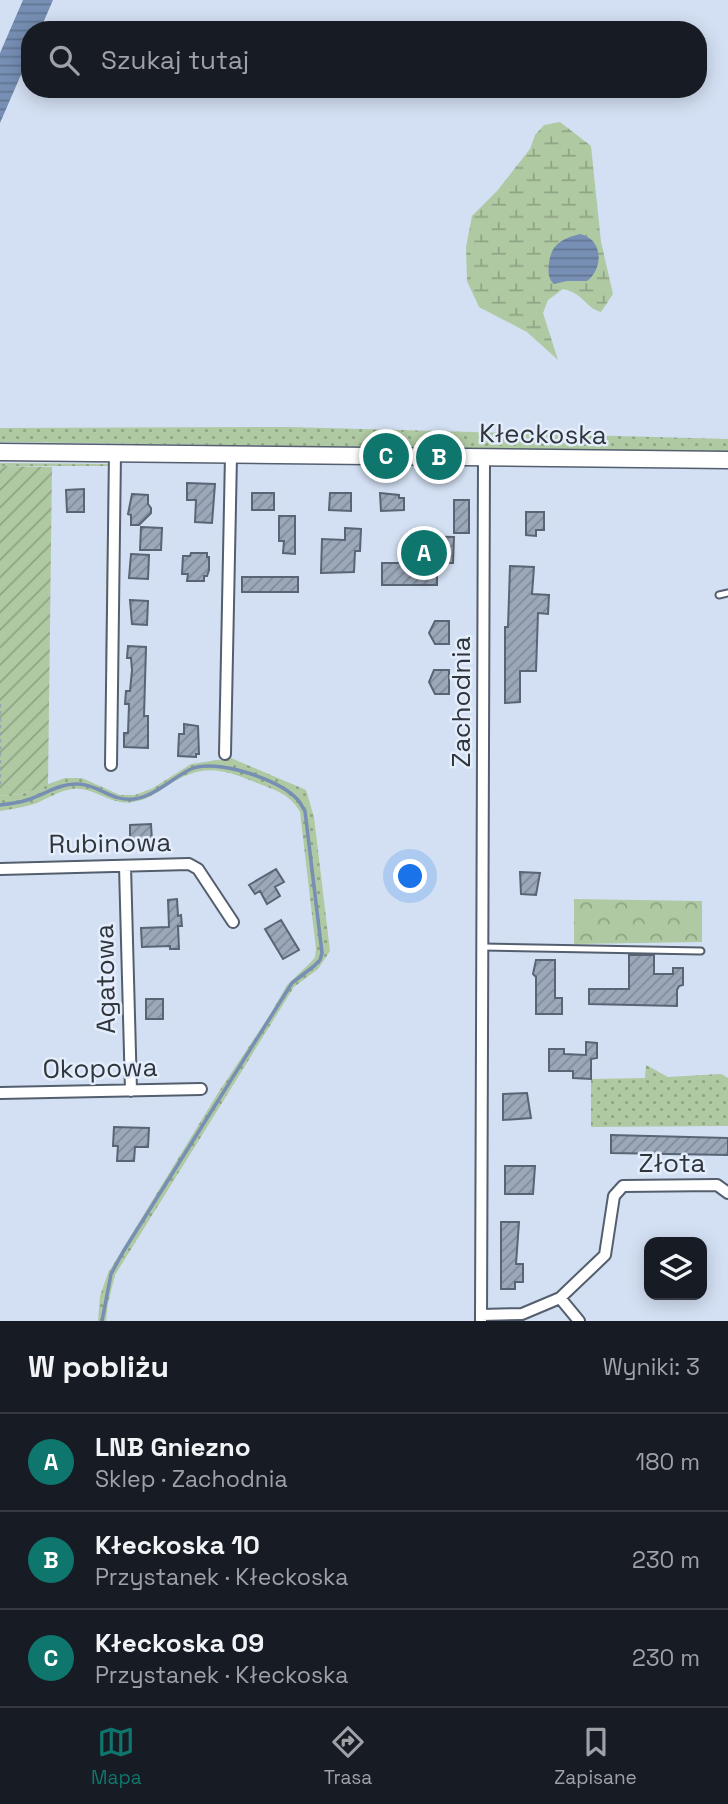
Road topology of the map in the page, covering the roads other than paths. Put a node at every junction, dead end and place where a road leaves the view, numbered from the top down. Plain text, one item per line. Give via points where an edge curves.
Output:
1 (0, 452) edge
2 (115, 453) junction
3 (231, 455) junction
4 (484, 457) junction
5 (728, 460) edge
6 (728, 593) edge
7 (719, 595) dead end
8 (225, 754) dead end
9 (111, 765) dead end
10 (125, 866) junction
11 (0, 869) edge
12 (233, 922) dead end
13 (483, 947) junction
14 (701, 951) dead end
15 (201, 1089) dead end
16 (131, 1091) junction
17 (0, 1093) edge
18 (728, 1193) edge
19 (560, 1298) junction
20 (481, 1318) edge
21 (579, 1321) edge

1 - 2 main road, Kłeckoska
2 - 3 main road, Kłeckoska
2 - 9 street
3 - 4 main road, Kłeckoska
3 - 8 street
4 - 5 main road, Kłeckoska
4 - 13 street, Zachodnia
6 - 7 lane
10 - 11 street, Rubinowa
10 - 12 street, Rubinowa via 189,864 198,869
10 - 16 street, Agatowa
13 - 14 lane
13 - 20 street, Zachodnia
15 - 16 street, Okopowa
16 - 17 street, Okopowa
18 - 19 street, Złota via 717,1185 623,1186 614,1196 605,1255
19 - 20 street, Złota via 522,1314
19 - 21 street

